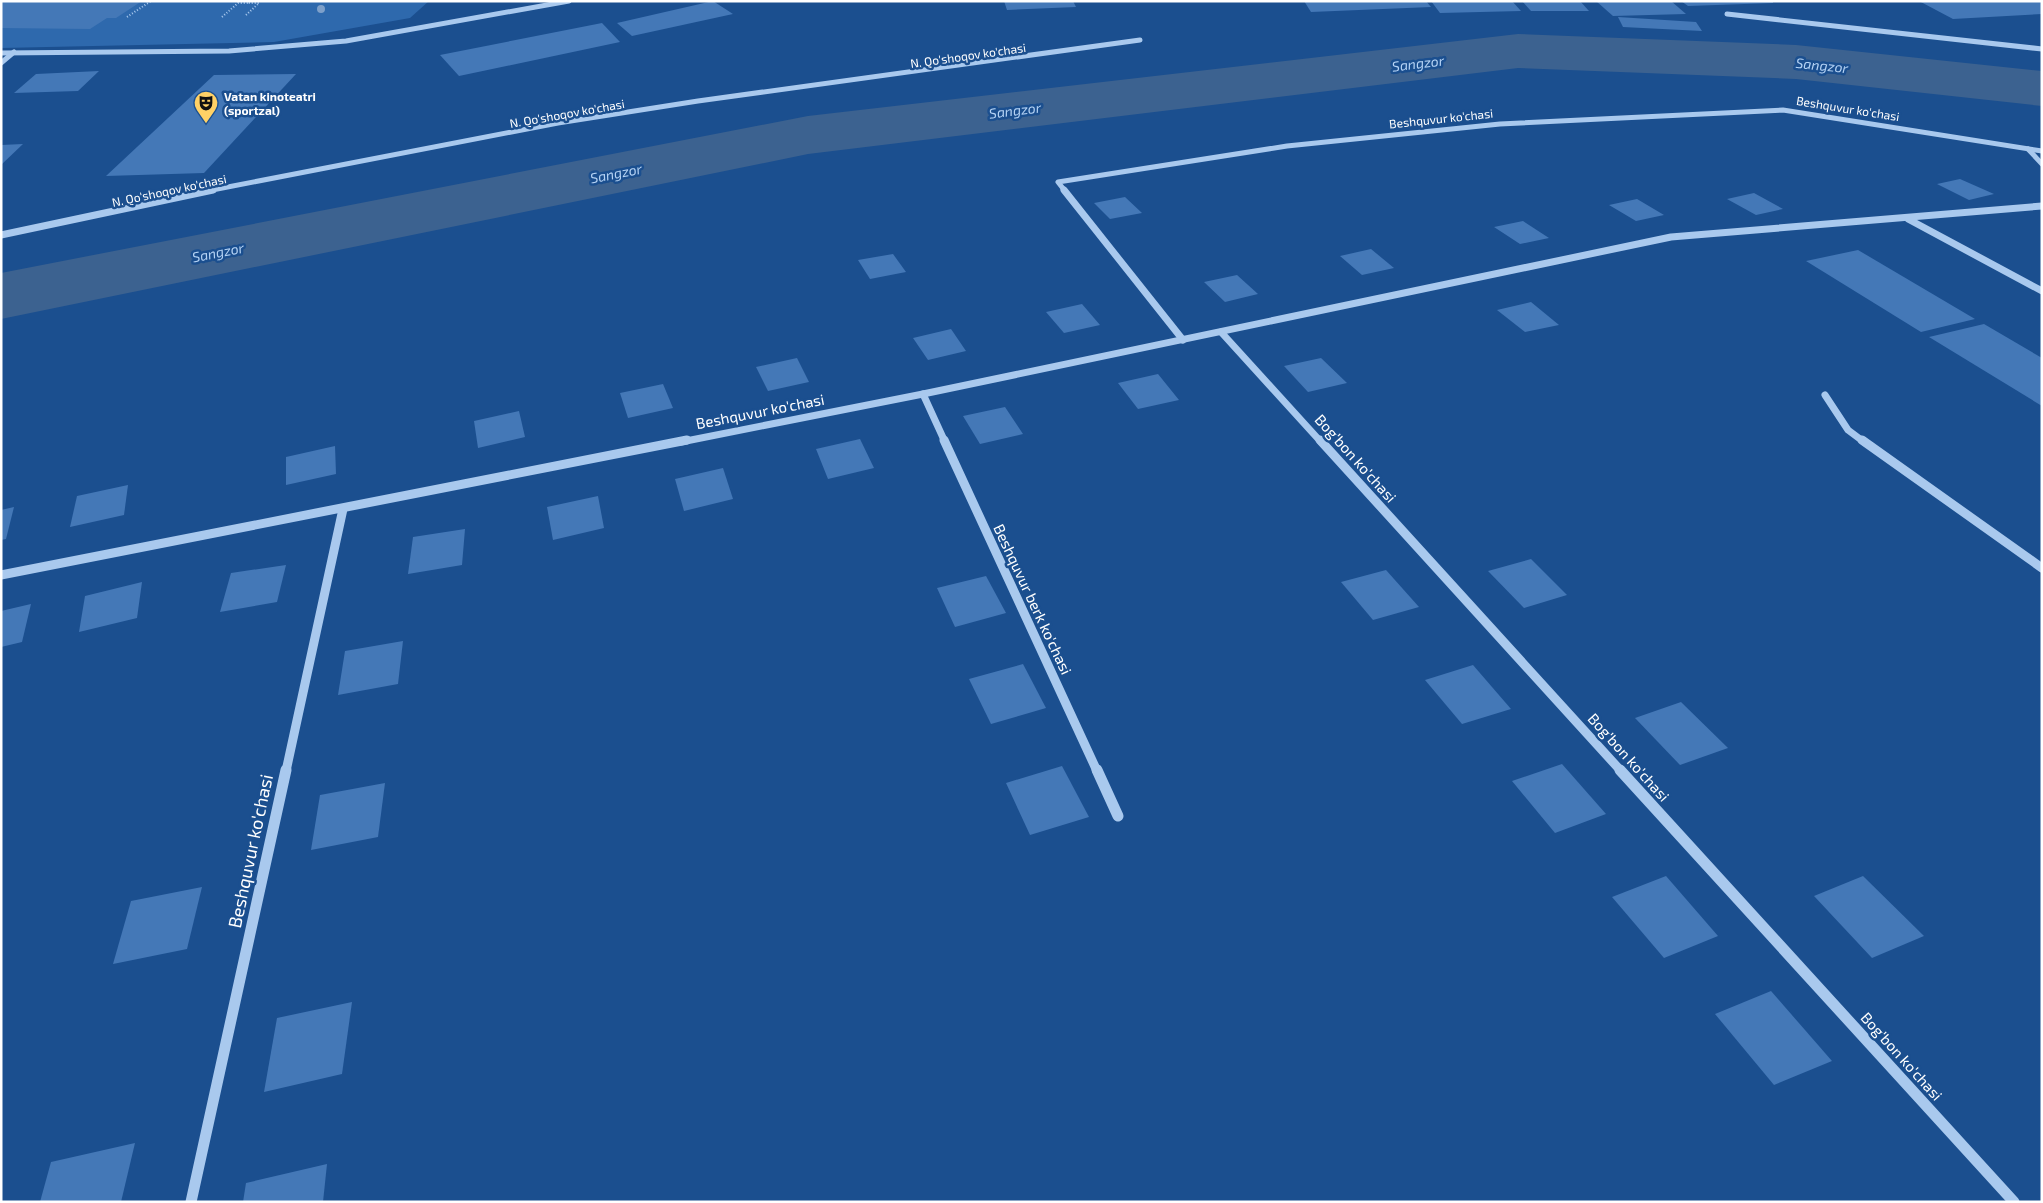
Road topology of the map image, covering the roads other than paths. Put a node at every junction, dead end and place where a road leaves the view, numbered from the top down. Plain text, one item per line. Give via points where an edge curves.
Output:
1 (569, 1) edge
2 (1727, 14) dead end
3 (1140, 40) dead end
4 (2042, 49) edge
5 (1, 52) edge
6 (14, 52) junction
7 (1, 63) edge
8 (2028, 149) junction
9 (2042, 151) edge
10 (2042, 164) edge
11 (2042, 206) edge
12 (1908, 218) junction
13 (1, 235) edge
14 (2042, 291) edge
15 (1221, 332) junction
16 (1182, 340) junction
17 (923, 394) junction
18 (1825, 395) dead end
19 (342, 509) junction
20 (2042, 568) edge
21 (1, 575) edge
22 (1118, 816) dead end
23 (191, 1202) edge
24 (2014, 1202) edge

1 - 6 street via 346,41 229,51
2 - 4 street
3 - 13 lane, N. Qo'shoqov ko'chasi via 558,124 212,190
5 - 6 street
6 - 7 street
8 - 9 street, Beshquvur ko'chasi
8 - 10 street
8 - 16 street, Beshquvur ko'chasi via 1783,110 1500,124 1287,146 1058,182
11 - 12 street, Beshquvur ko'chasi
12 - 14 street
12 - 15 street, Beshquvur ko'chasi via 1671,237
15 - 16 street, Beshquvur ko'chasi
15 - 24 street, Bog'bon ko'chasi
16 - 17 street, Beshquvur ko'chasi
17 - 19 street, Beshquvur ko'chasi
17 - 22 street, Beshquvur berk ko'chasi
18 - 20 lane via 1848,430
19 - 21 street, Beshquvur ko'chasi
19 - 23 street, Beshquvur ko'chasi

